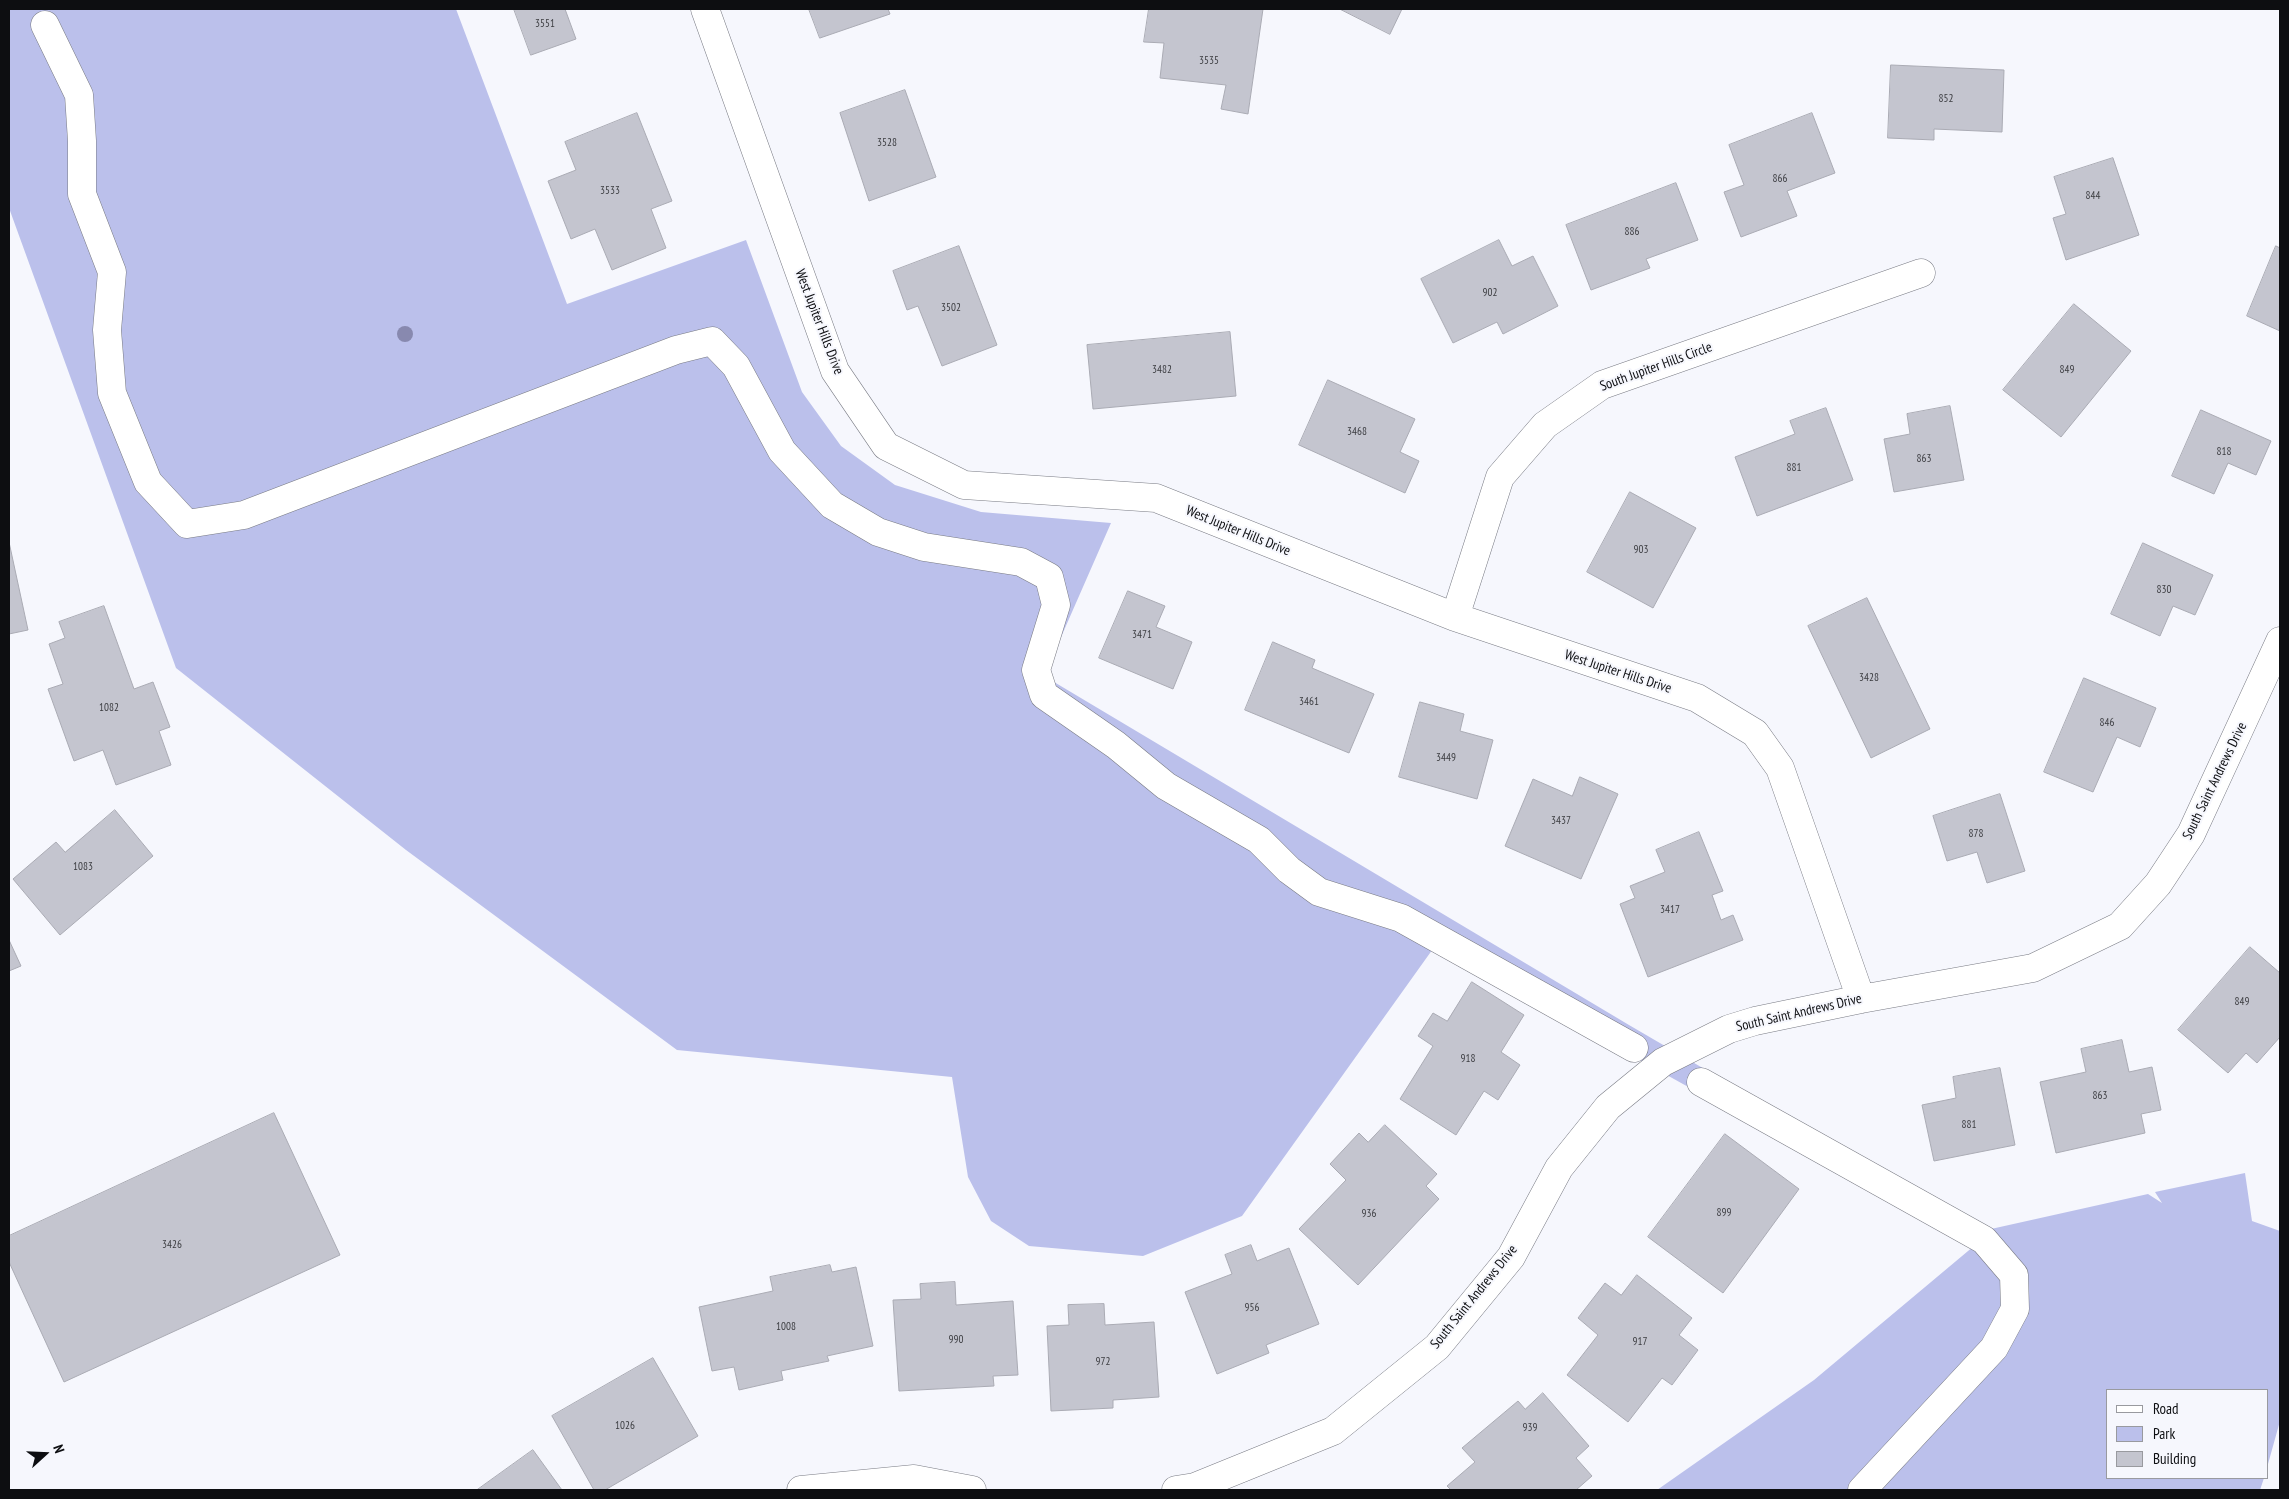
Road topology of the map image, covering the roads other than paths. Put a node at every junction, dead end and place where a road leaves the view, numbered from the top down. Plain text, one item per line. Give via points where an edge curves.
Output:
1 (705, 9) edge
2 (45, 25) dead end
3 (1922, 273) dead end
4 (1455, 617) junction
5 (2280, 641) edge
6 (1861, 999) junction
7 (1634, 1048) dead end
8 (1701, 1082) dead end
9 (802, 1490) edge
10 (972, 1490) edge
11 (1176, 1490) edge
12 (1862, 1490) edge

1 - 4 street, West Jupiter Hills Drive via 835,372 886,446 964,485 1156,498
2 - 7 street via 78,94 82,194 112,272 107,330 112,393 148,482 187,524 244,514 676,350 712,341 736,366 782,451 832,505 878,532 924,547 1021,562 1049,577 1056,605 1036,670 1044,696 1116,745 1166,786 1259,840 1289,870 1319,892 1401,918
3 - 4 street, South Jupiter Hills Circle via 1602,385 1545,425 1500,476
4 - 6 street, West Jupiter Hills Drive via 1697,698 1755,733 1780,768
5 - 6 street, South Saint Andrews Drive via 2191,834 2158,884 2120,926 2033,968
6 - 11 street, South Saint Andrews Drive via 1729,1029 1663,1062 1608,1107 1559,1168 1511,1257 1436,1347 1333,1431 1195,1487
8 - 12 street via 1984,1240 2014,1275 2015,1309 1994,1348
9 - 10 street via 914,1479

